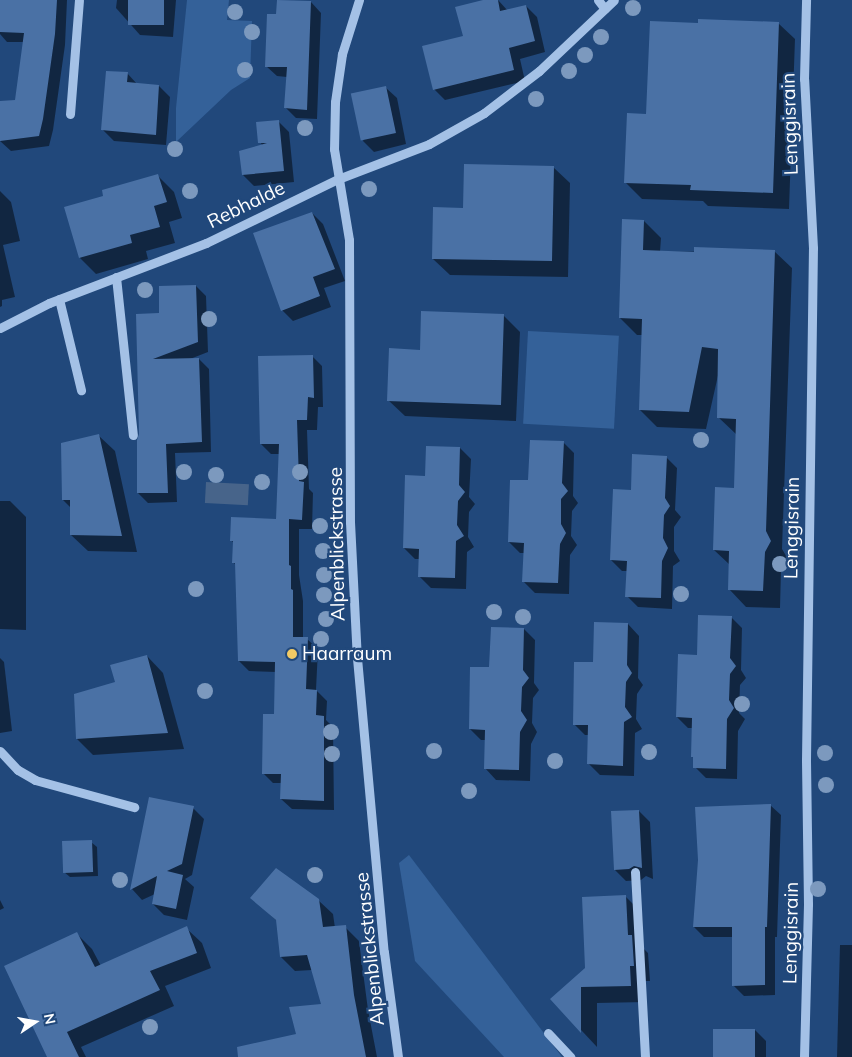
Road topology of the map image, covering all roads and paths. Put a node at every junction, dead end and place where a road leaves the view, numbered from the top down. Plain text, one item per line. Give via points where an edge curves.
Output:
1 (79, 0) edge
2 (359, 0) edge
3 (598, 0) edge
4 (614, 0) edge
5 (806, 0) edge
6 (605, 9) junction
7 (70, 114) dead end
8 (338, 179) junction
9 (116, 277) junction
10 (59, 299) junction
11 (0, 328) edge
12 (80, 390) dead end
13 (132, 434) dead end
14 (1, 751) edge
15 (134, 807) dead end
16 (635, 872) dead end
17 (548, 1033) dead end
18 (398, 1057) edge
19 (570, 1057) edge
20 (645, 1057) edge
21 (804, 1057) edge

1 - 7 street
2 - 8 street via 342,54 335,102 334,149
3 - 6 street
4 - 6 street, Rebhalde
5 - 21 street, Lenggisrain via 804,79 812,248
6 - 8 street, Rebhalde via 539,71 484,113 429,144
8 - 9 street, Rebhalde via 206,243
8 - 18 street, Alpenblickstrasse via 349,240 350,522 357,658 384,952
9 - 10 street, Rebhalde
9 - 13 street
10 - 11 street, Rebhalde
10 - 12 street
14 - 15 street via 18,770 36,780
16 - 20 street
17 - 19 street

